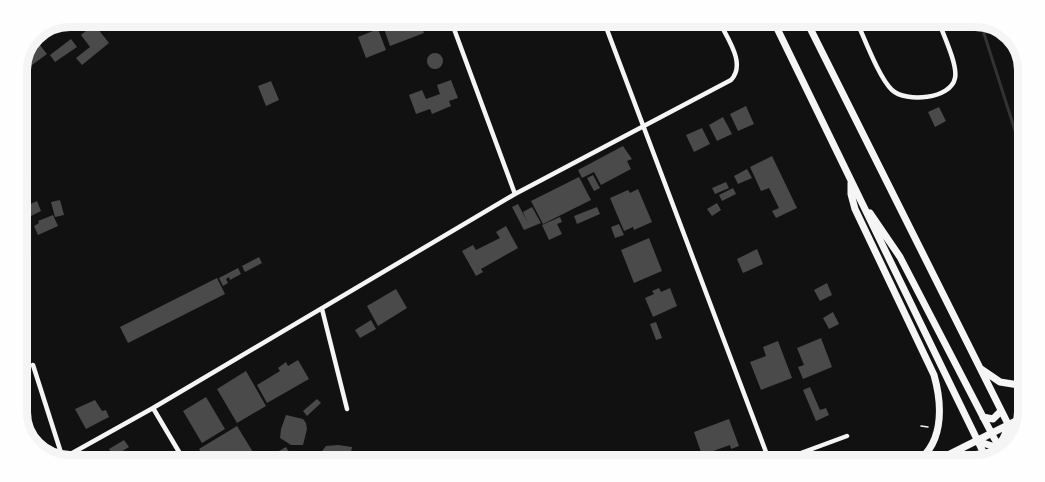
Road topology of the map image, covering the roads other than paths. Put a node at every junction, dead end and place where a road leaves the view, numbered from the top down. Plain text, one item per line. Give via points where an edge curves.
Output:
1 (453, 27) edge
2 (606, 27) edge
3 (722, 27) edge
4 (776, 27) edge
5 (809, 27) edge
6 (859, 27) edge
7 (940, 27) edge
8 (643, 126) junction
9 (851, 180) junction
10 (515, 194) junction
11 (861, 201) junction
12 (322, 309) junction
13 (33, 365) dead end
14 (978, 366) junction
15 (1018, 385) edge
16 (153, 408) junction
17 (347, 409) dead end
18 (1001, 411) junction
19 (983, 417) junction
20 (1017, 420) edge
21 (1008, 425) junction
22 (1013, 432) edge
23 (992, 434) junction
24 (848, 436) dead end
25 (977, 441) junction
26 (1004, 443) edge
27 (962, 448) junction
28 (1000, 448) edge
29 (996, 450) edge
30 (59, 454) edge
31 (984, 454) edge
32 (70, 455) edge
33 (180, 455) edge
34 (769, 455) edge
35 (796, 455) edge
36 (926, 455) edge
37 (948, 455) edge
38 (971, 455) edge

1 - 10 street
2 - 8 street
3 - 8 street via 738,60 735,76
4 - 9 main road
5 - 14 main road
6 - 7 street via 886,84 897,94 912,99 943,92 955,80
8 - 10 street
8 - 34 street
9 - 11 main road
9 - 36 main road via 855,209 938,388 938,428
10 - 12 street
11 - 19 main road via 900,257
11 - 25 main road
12 - 16 street
12 - 17 street
13 - 30 street
14 - 15 main road via 1000,382
14 - 18 main road
16 - 32 street
16 - 33 street
18 - 19 main road via 993,418
18 - 21 main road
19 - 23 main road
20 - 21 main road
21 - 22 main road
21 - 23 main road
21 - 26 main road
23 - 25 main road
23 - 28 main road
24 - 35 street
25 - 27 main road
25 - 29 main road
25 - 31 main road
27 - 37 main road
27 - 38 main road

